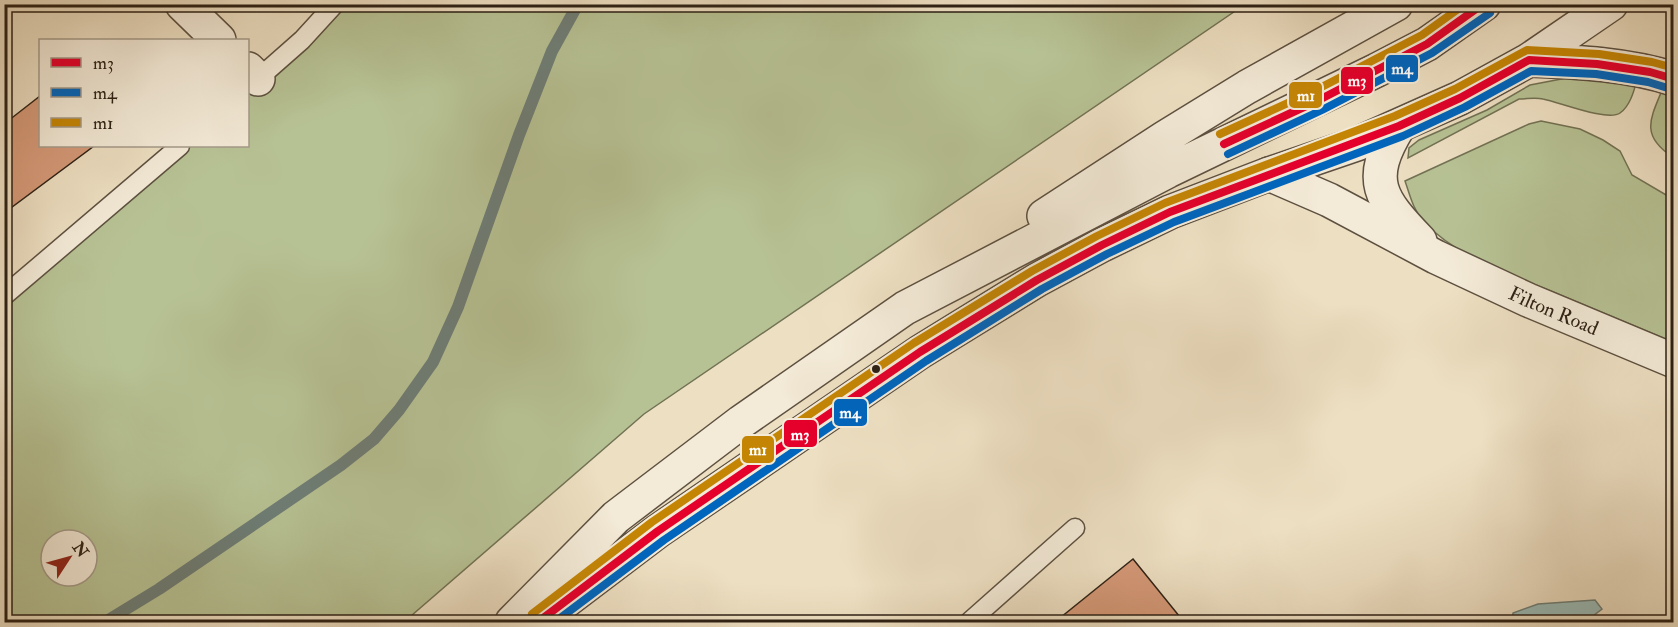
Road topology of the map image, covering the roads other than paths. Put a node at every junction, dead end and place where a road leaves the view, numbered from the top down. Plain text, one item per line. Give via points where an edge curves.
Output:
1 (182, 4) edge
2 (335, 4) edge
3 (1396, 4) edge
4 (1484, 4) edge
5 (1611, 4) edge
6 (218, 39) edge
7 (1530, 60) junction
8 (251, 79) edge
9 (1674, 79) edge
10 (1399, 126) junction
11 (179, 147) edge
12 (1269, 174) junction
13 (1436, 258) junction
14 (4, 296) edge
15 (905, 308) junction
16 (1674, 361) edge
17 (1075, 528) dead end
18 (512, 622) edge
19 (538, 622) edge
20 (969, 622) edge

1 - 6 street
2 - 8 lane via 302,40
3 - 15 street via 1173,132
4 - 15 street via 1427,44 1168,171
5 - 7 street
7 - 9 street via 1591,63
7 - 10 street
10 - 12 street
10 - 13 street, Filton Road via 1380,166 1381,190 1393,212
11 - 14 lane
12 - 13 street, Filton Road via 1329,200
12 - 19 street via 1170,212 1102,245 978,315 658,531
13 - 16 street, Filton Road
15 - 18 street via 741,422 616,517
17 - 20 lane

